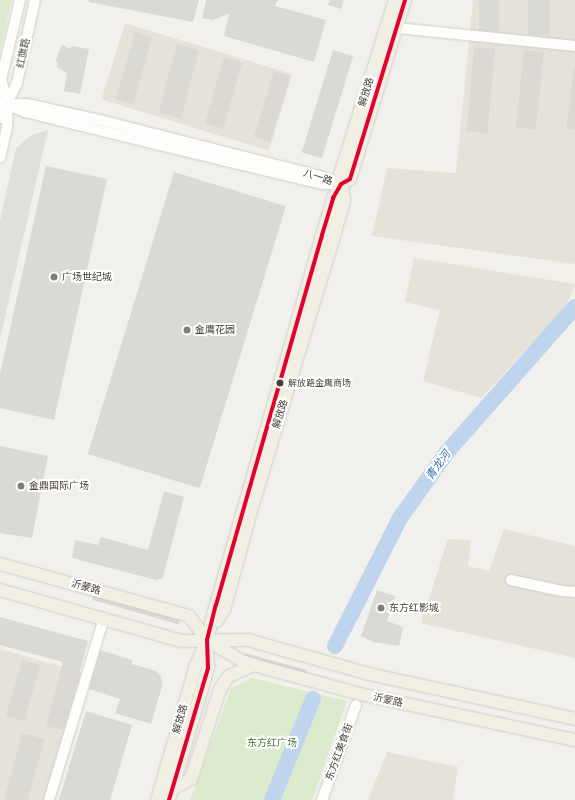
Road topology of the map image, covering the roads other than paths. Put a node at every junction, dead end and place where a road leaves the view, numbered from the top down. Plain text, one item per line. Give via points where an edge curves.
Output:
1 (20, 0) edge
2 (35, 0) edge
3 (395, 0) edge
4 (405, 0) edge
5 (397, 28) junction
6 (575, 46) edge
7 (4, 103) edge
8 (0, 118) edge
9 (0, 158) edge
10 (341, 184) junction
11 (0, 564) edge
12 (511, 580) dead end
13 (0, 590) edge
14 (575, 592) edge
15 (104, 618) junction
16 (207, 640) junction
17 (254, 665) junction
18 (356, 705) dead end
19 (575, 720) edge
20 (575, 740) edge
21 (170, 794) edge
22 (50, 800) edge
23 (157, 800) edge
24 (322, 800) edge

1 - 7 street, 红旗路 via 1,80
2 - 7 street, 红旗路 via 17,83
3 - 10 main road, 解放路 via 340,175
4 - 5 main road, 解放路
5 - 6 street
5 - 10 main road, 解放路 via 350,179
7 - 8 street, 红旗路
7 - 9 street, 红旗路 via 7,128
7 - 10 street, 八一路 via 25,112 322,184
10 - 16 main road, 解放路 via 322,235 233,544 222,561 210,603
10 - 16 main road, 解放路 via 344,200 225,607
11 - 16 main road, 沂蒙路 via 189,616
12 - 14 street
13 - 15 main road, 沂蒙路
15 - 16 main road, 沂蒙路 via 182,641
15 - 22 street
16 - 17 main road, 沂蒙路 via 242,661
16 - 19 main road, 沂蒙路 via 248,640 448,692
16 - 21 main road, 解放路 via 208,668
16 - 23 main road, 解放路 via 196,665
17 - 20 main road, 沂蒙路 via 360,694
17 - 21 main road via 229,676 220,690 191,779
18 - 24 street, 东方红美食街

